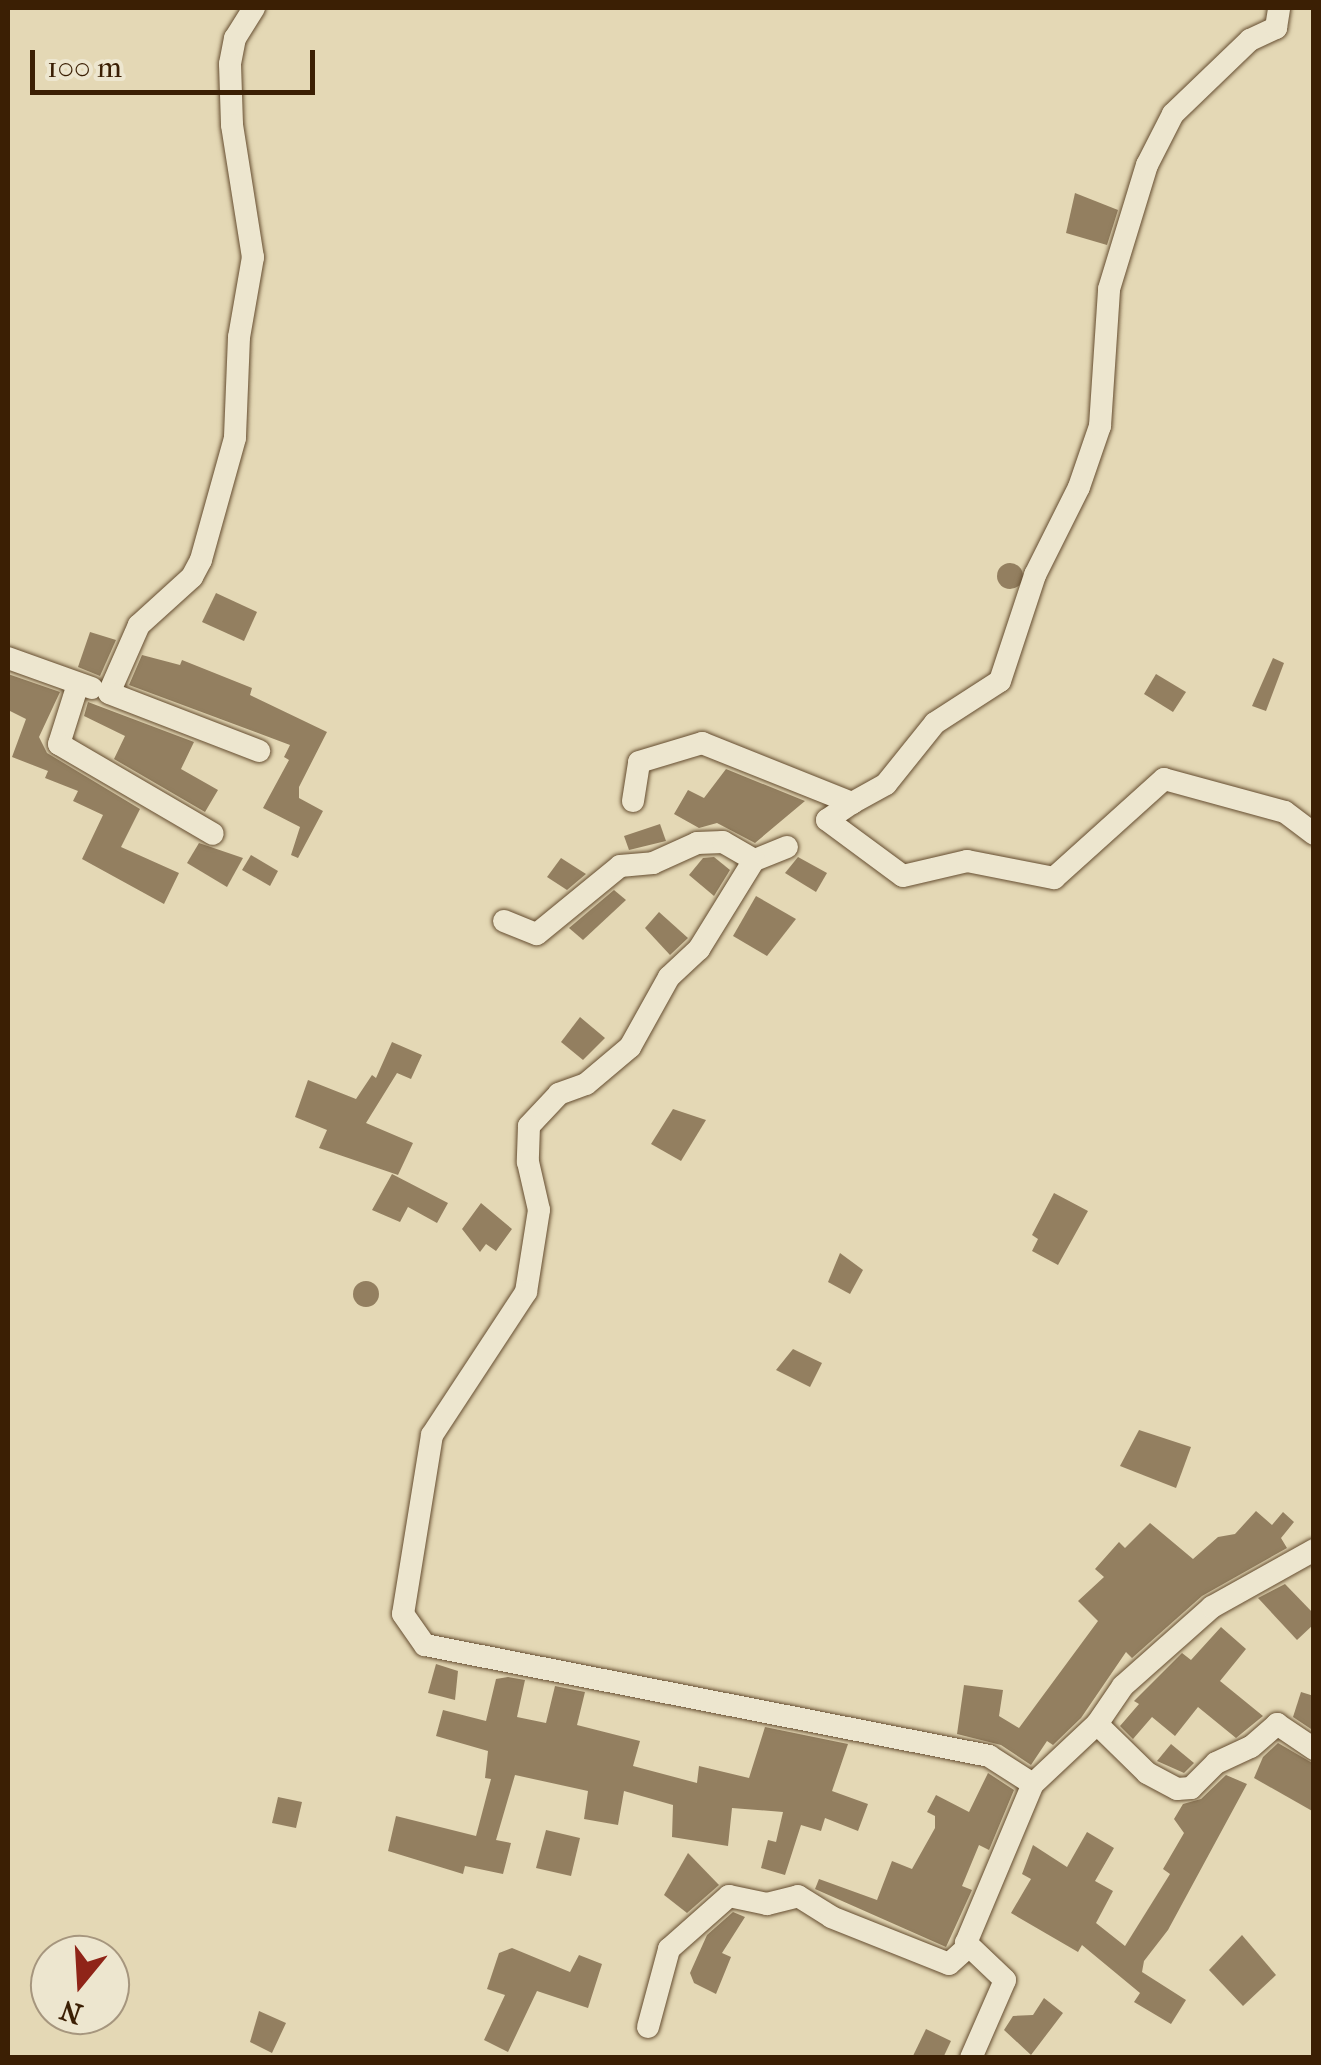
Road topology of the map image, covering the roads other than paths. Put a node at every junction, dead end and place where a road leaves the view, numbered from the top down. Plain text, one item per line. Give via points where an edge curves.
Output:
1 (254, 8) edge
2 (1280, 8) edge
3 (8, 658) edge
4 (78, 684) junction
5 (109, 693) junction
6 (259, 751) dead end
7 (633, 800) dead end
8 (852, 803) junction
9 (213, 834) dead end
10 (1314, 834) edge
11 (787, 846) dead end
12 (754, 860) junction
13 (504, 921) dead end
14 (1314, 1550) edge
15 (1097, 1724) junction
16 (1314, 1749) edge
17 (1033, 1784) junction
18 (968, 1947) junction
19 (648, 2027) dead end
20 (970, 2058) edge

1 - 5 street via 235,38 230,64 232,126 253,257 227,474 201,560 140,625
2 - 8 street via 1276,28 1250,40 1172,114 1147,165 1109,289 1100,426 1079,488 1035,575 1000,681 935,723 886,784
3 - 4 street
4 - 5 street
4 - 9 street via 60,744
5 - 6 street
7 - 8 street via 639,762 702,743
8 - 10 street via 827,820 902,876 967,861 1054,878 1164,780 1284,812
11 - 12 street
12 - 13 street via 722,842 698,843 653,863 620,866 537,934
12 - 17 street via 699,949 669,977 630,1047 586,1084 559,1094 529,1126 528,1162 540,1210 526,1292 432,1435 403,1614 425,1644 990,1756
14 - 15 street via 1212,1607 1123,1686
15 - 16 street via 1147,1773 1177,1788 1191,1788 1216,1762 1251,1747 1276,1724
15 - 17 street
17 - 18 street
18 - 19 street via 950,1964 831,1917 798,1896 767,1904 728,1896 669,1949
18 - 20 street via 1005,1980

